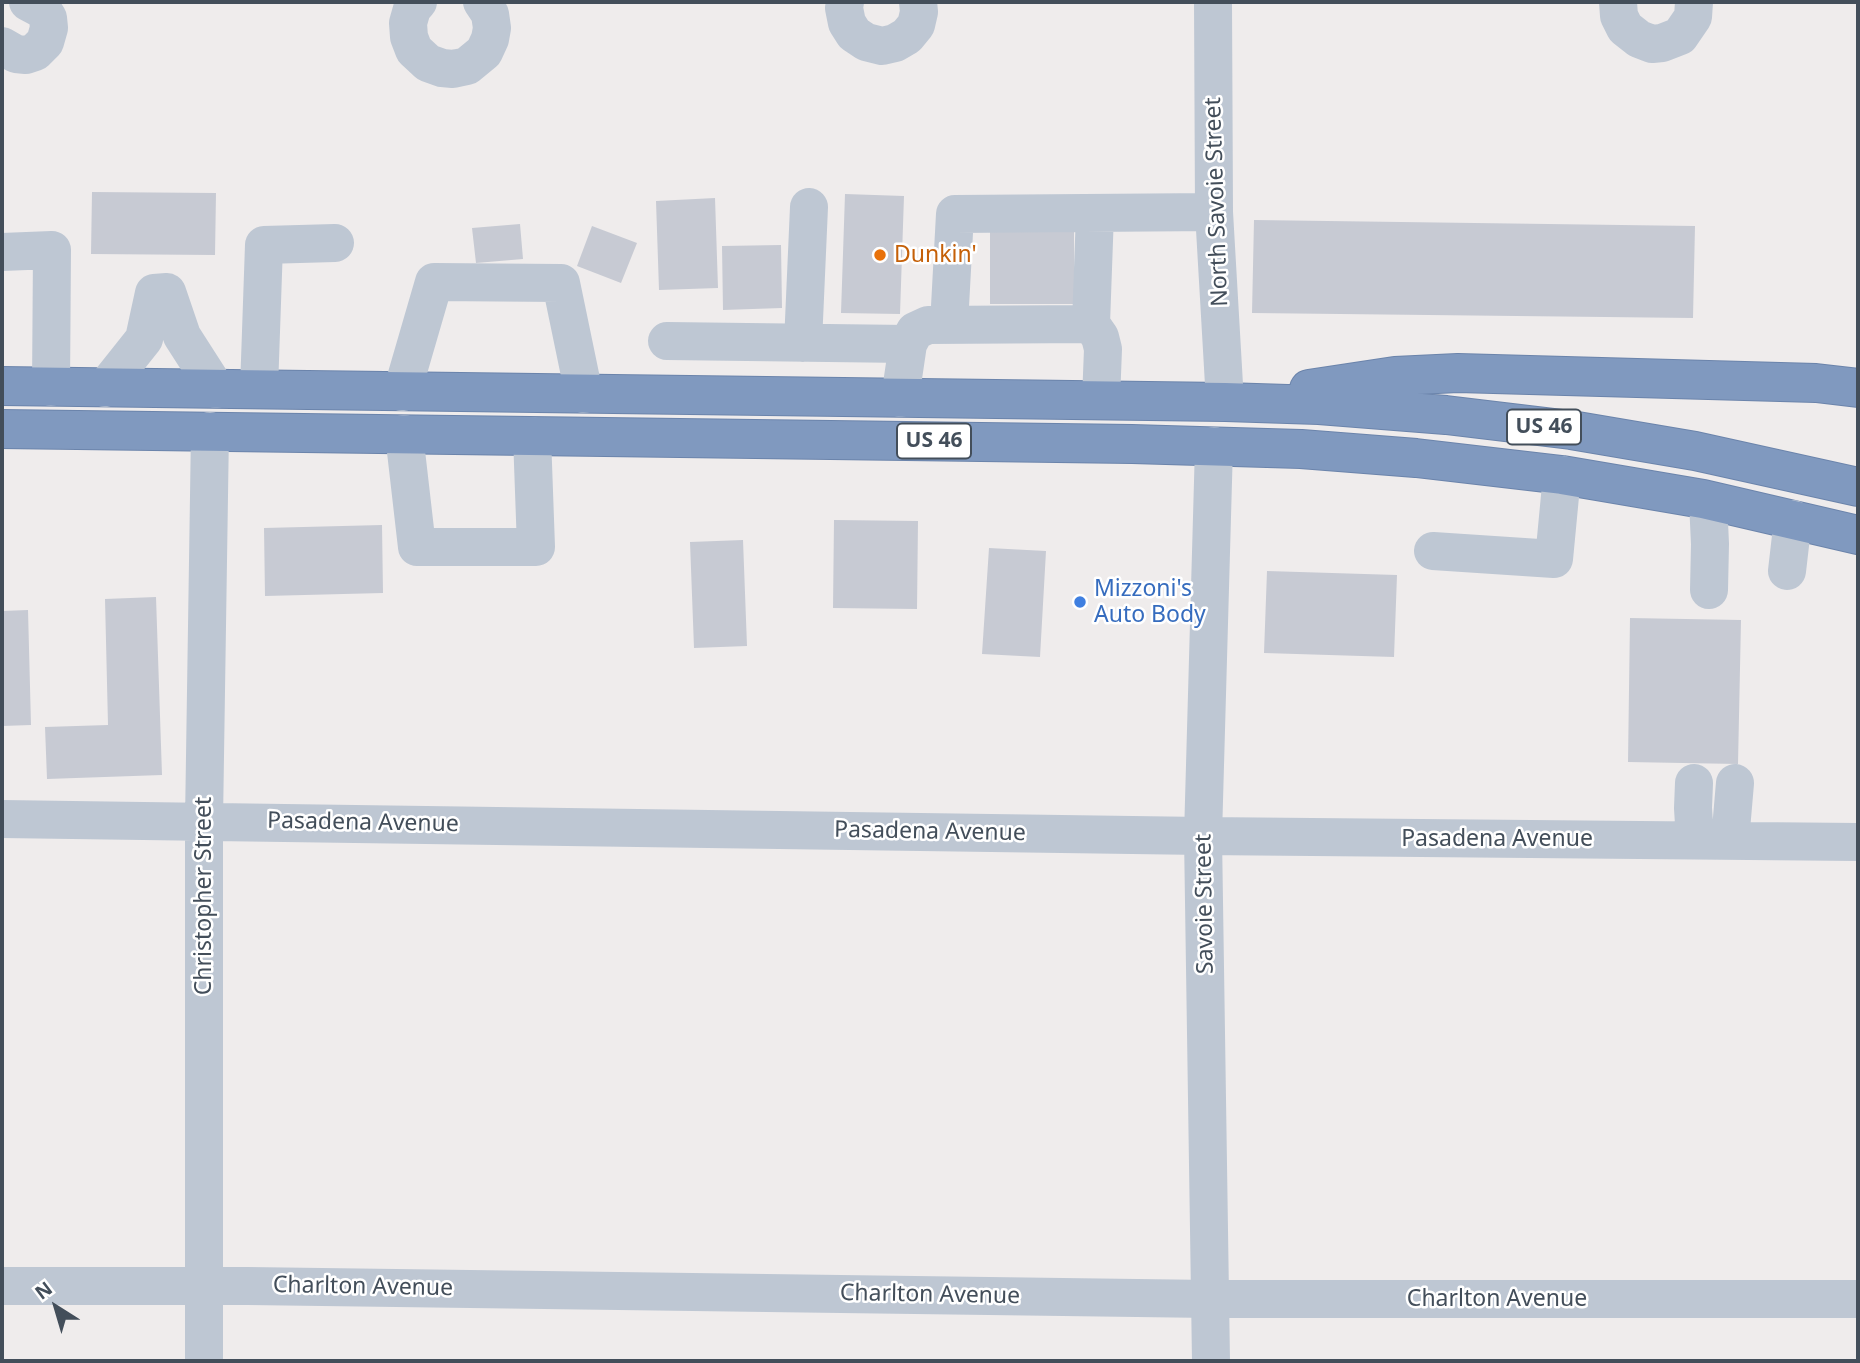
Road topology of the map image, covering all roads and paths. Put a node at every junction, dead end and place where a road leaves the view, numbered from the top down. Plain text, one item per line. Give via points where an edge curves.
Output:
1 (14, 2) edge
2 (28, 2) edge
3 (418, 2) edge
4 (482, 2) edge
5 (845, 2) edge
6 (918, 2) edge
7 (1213, 2) edge
8 (1618, 2) edge
9 (1694, 2) edge
10 (2, 10) edge
11 (2, 46) edge
12 (809, 207) dead end
13 (1214, 212) junction
14 (1095, 214) junction
15 (335, 243) dead end
16 (2, 253) edge
17 (1091, 324) junction
18 (949, 325) junction
19 (667, 341) dead end
20 (803, 343) junction
21 (908, 344) junction
22 (2, 386) edge
23 (51, 387) junction
24 (105, 388) junction
25 (1858, 388) edge
26 (216, 389) junction
27 (259, 389) junction
28 (402, 392) junction
29 (584, 394) junction
30 (900, 398) junction
31 (1101, 401) junction
32 (1225, 401) junction
33 (2, 429) edge
34 (209, 431) junction
35 (404, 434) junction
36 (532, 436) junction
37 (1214, 446) junction
38 (1562, 475) junction
39 (1858, 488) edge
40 (1708, 500) junction
41 (1793, 519) junction
42 (1858, 535) edge
43 (1433, 551) dead end
44 (1787, 571) dead end
45 (1709, 590) dead end
46 (1694, 783) dead end
47 (1735, 783) dead end
48 (2, 819) edge
49 (204, 821) junction
50 (1203, 836) junction
51 (1712, 840) junction
52 (1858, 842) edge
53 (203, 1285) junction
54 (2, 1286) edge
55 (1211, 1299) junction
56 (1858, 1299) edge
57 (204, 1361) edge
58 (1210, 1361) edge

1 - 10 street
2 - 11 street via 43,10 48,19 46,42 26,55
3 - 4 street via 408,23 414,50 428,63 453,69 467,66 484,52 490,39 489,14
5 - 6 street via 847,23 854,34 882,46 908,36 916,25
7 - 13 street, North Savoie Street
8 - 9 street via 1625,28 1652,44 1680,36 1693,17
12 - 20 street
13 - 14 street
13 - 32 street, North Savoie Street
14 - 17 street
14 - 18 street via 955,214
15 - 27 street via 264,245
16 - 23 street via 52,250
17 - 18 street
17 - 31 street via 1103,349
18 - 21 street via 928,325 915,331
19 - 20 street
20 - 21 street
21 - 30 street
22 - 23 highway, US 46
23 - 24 highway, US 46
24 - 26 highway, US 46
24 - 26 street via 144,339 154,293 167,292 182,336
25 - 32 highway via 1458,373 1395,376
26 - 27 highway, US 46
27 - 28 highway, US 46
28 - 29 highway, US 46
28 - 29 street via 434,282 561,283
29 - 30 highway, US 46
30 - 31 highway, US 46
31 - 32 highway, US 46
32 - 39 highway, US 46 via 1382,410 1571,430 1695,451
33 - 34 highway, US 46
34 - 35 highway, US 46
34 - 49 street, Christopher Street
35 - 36 highway, US 46
35 - 36 street via 417,547 536,547
36 - 37 highway, US 46
37 - 38 highway, US 46 via 1393,456
37 - 50 street, Savoie Street
38 - 40 highway, US 46
38 - 43 street via 1555,559
40 - 41 highway, US 46
40 - 45 street
41 - 42 highway, US 46
41 - 44 street
46 - 51 street via 1693,808
47 - 51 street
48 - 49 street, Pasadena Avenue
49 - 50 street, Pasadena Avenue
49 - 53 street, Christopher Street
50 - 51 street, Pasadena Avenue
50 - 55 street, Savoie Street
51 - 52 street, Pasadena Avenue
53 - 54 street, Charlton Avenue
53 - 55 street, Charlton Avenue
53 - 57 street, Christopher Street
55 - 56 street, Charlton Avenue
55 - 58 street, Savoie Street

